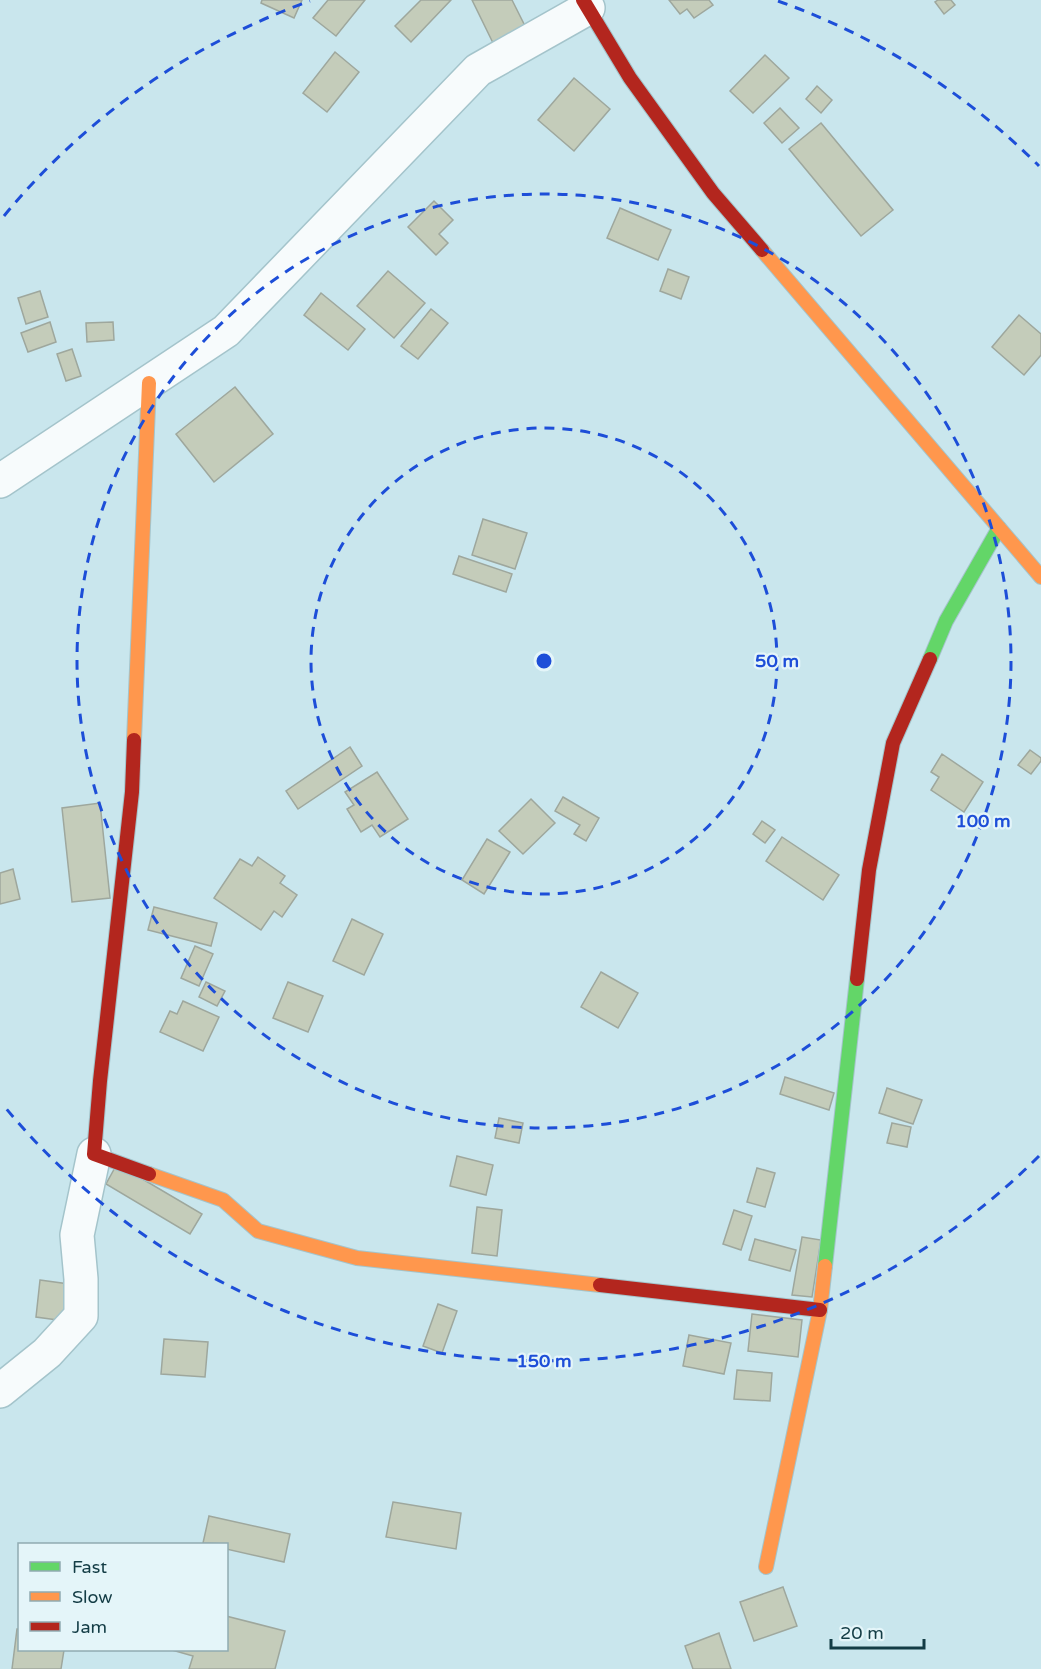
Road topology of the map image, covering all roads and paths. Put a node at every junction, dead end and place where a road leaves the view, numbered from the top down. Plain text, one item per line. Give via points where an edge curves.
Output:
1 (593, 5) edge
2 (148, 382) junction
3 (0, 481) edge
4 (999, 528) junction
5 (1041, 577) edge
6 (94, 1154) junction
7 (820, 1310) junction
8 (0, 1391) edge
9 (766, 1567) dead end

1 - 2 street via 478,70 226,331
1 - 4 street via 630,78 713,193
2 - 3 street
2 - 6 street via 132,792
4 - 5 street
4 - 7 street via 946,621 893,742 869,870
6 - 7 street via 223,1200 258,1231 357,1258
6 - 8 street via 77,1235 81,1316 47,1353
7 - 9 street

